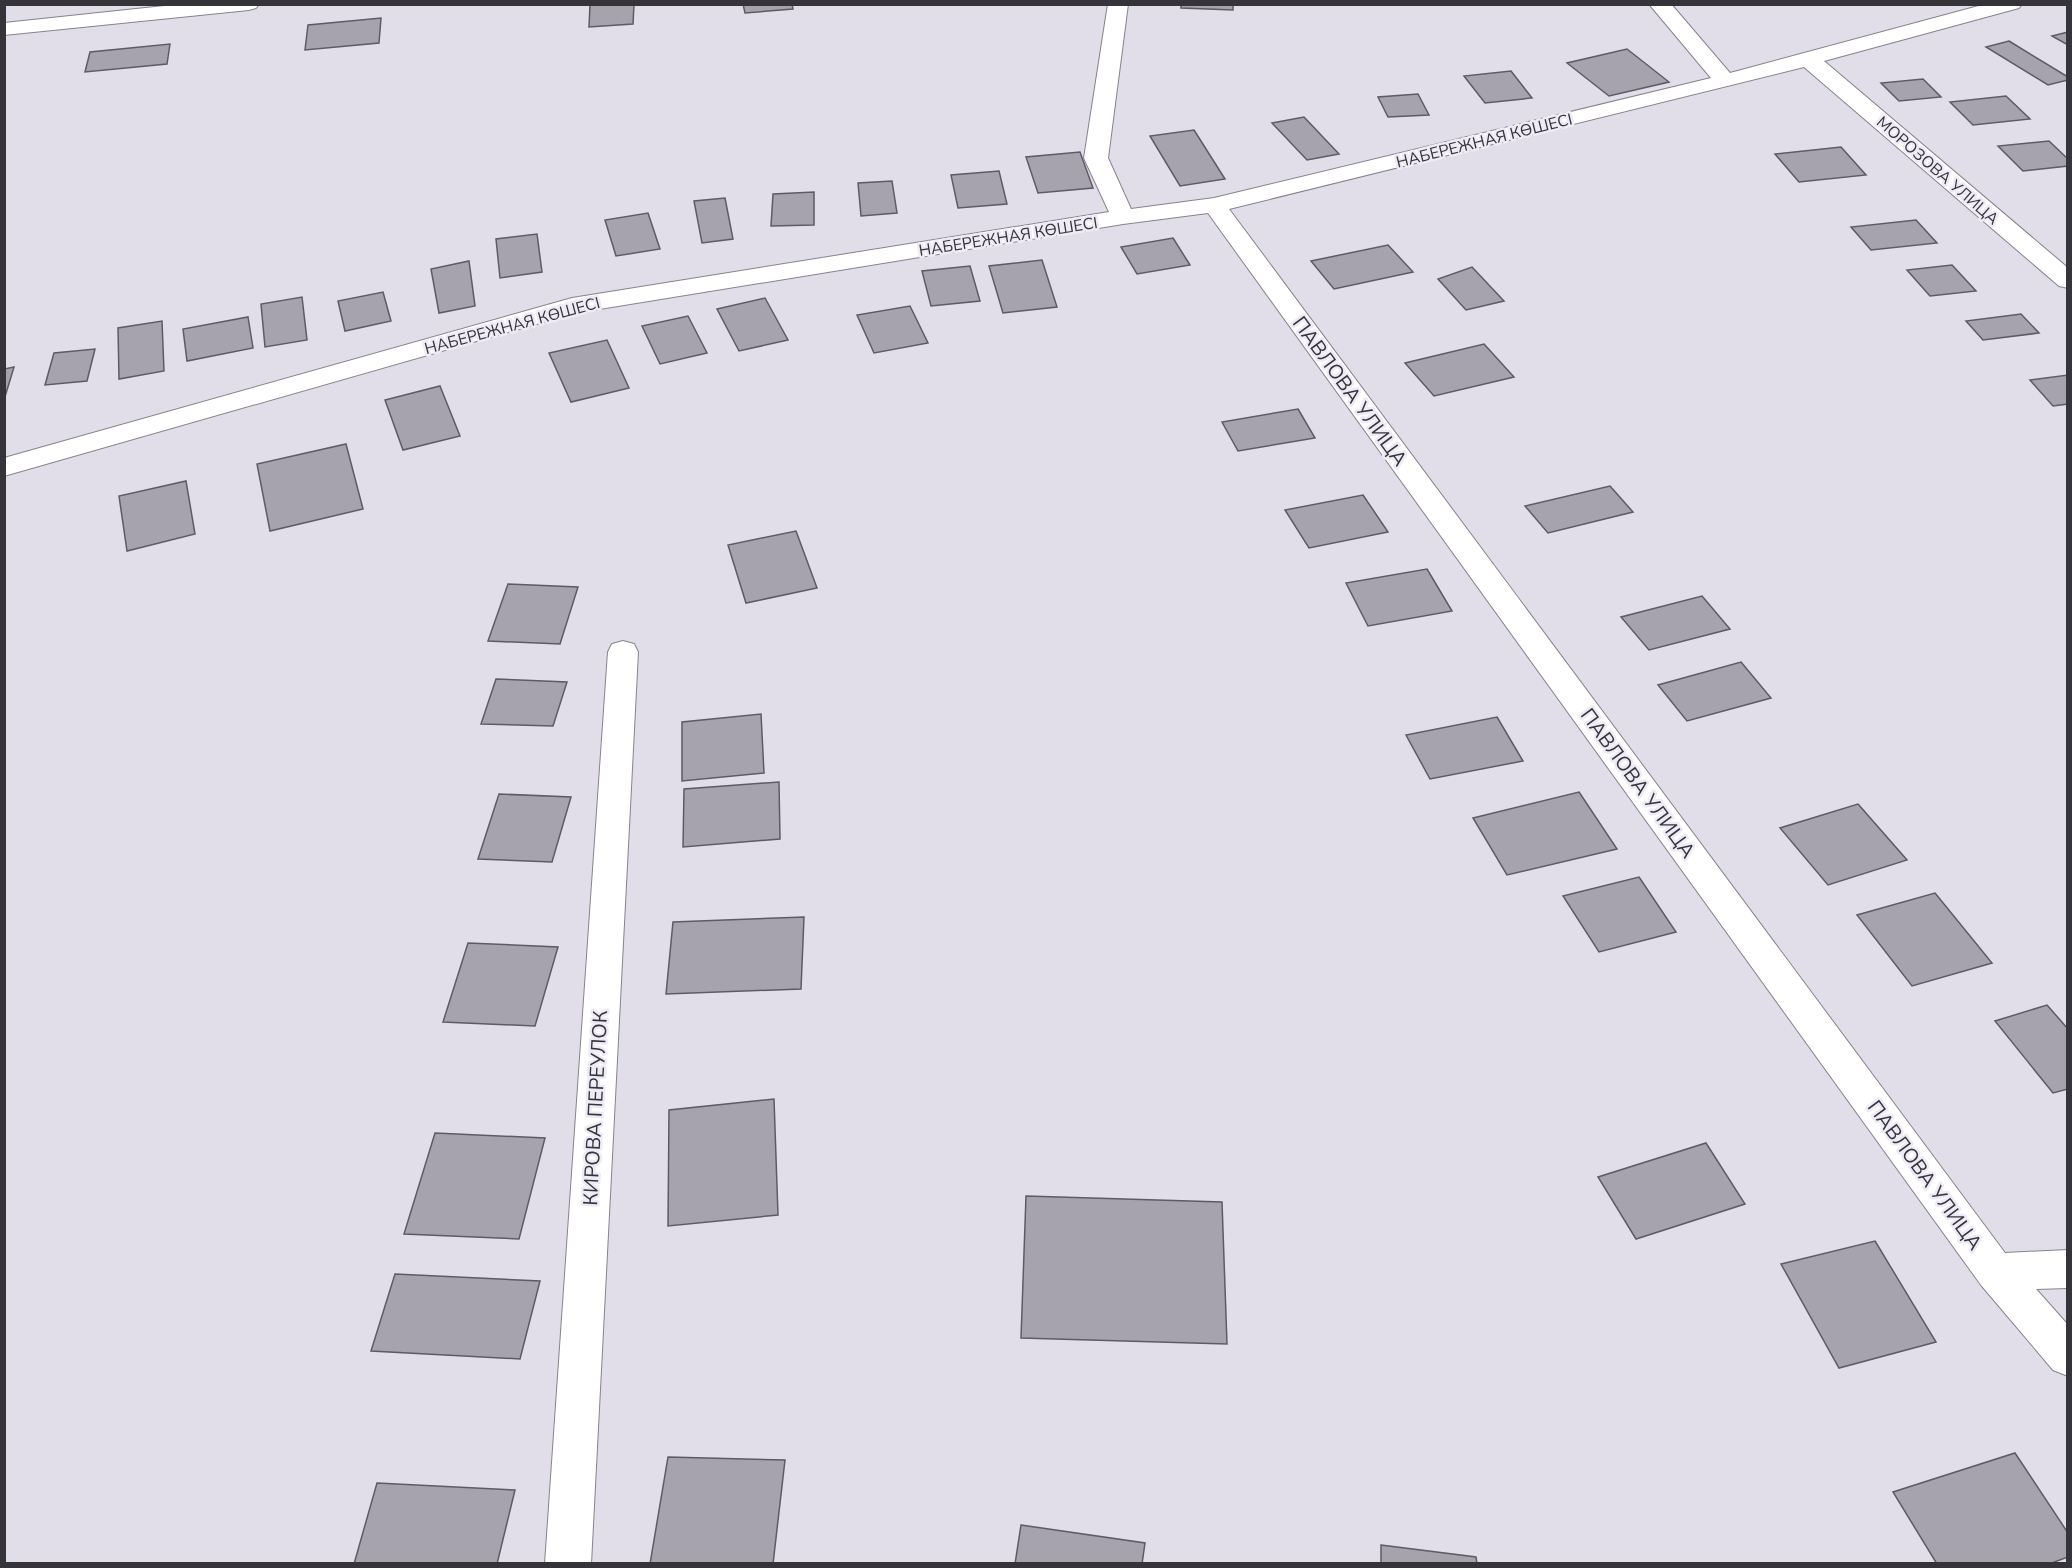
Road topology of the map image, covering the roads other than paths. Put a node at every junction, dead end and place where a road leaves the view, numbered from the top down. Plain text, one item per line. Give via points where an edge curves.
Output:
1 (249, 4) edge
2 (1118, 4) edge
3 (1659, 4) edge
4 (2012, 4) edge
5 (4, 29) edge
6 (1808, 59) junction
7 (1725, 81) junction
8 (1214, 205) junction
9 (1123, 217) junction
10 (2067, 281) edge
11 (4, 466) edge
12 (623, 652) dead end
13 (2067, 1269) edge
14 (1995, 1272) junction
15 (2067, 1356) edge
16 (568, 1563) edge

1 - 5 street
2 - 9 street via 1096,158
3 - 7 street
4 - 6 street, НАБЕРЕЖНАЯ КӨШЕСІ
6 - 7 street, НАБЕРЕЖНАЯ КӨШЕСІ
6 - 10 street, МОРОЗОВА УЛИЦА
7 - 8 street, НАБЕРЕЖНАЯ КӨШЕСІ
8 - 9 street, НАБЕРЕЖНАЯ КӨШЕСІ
8 - 14 street, ПАВЛОВА УЛИЦА
9 - 11 street, НАБЕРЕЖНАЯ КӨШЕСІ via 572,306
12 - 16 street, КИРОВА ПЕРЕУЛОК
13 - 14 street
14 - 15 street, ПАВЛОВА УЛИЦА

